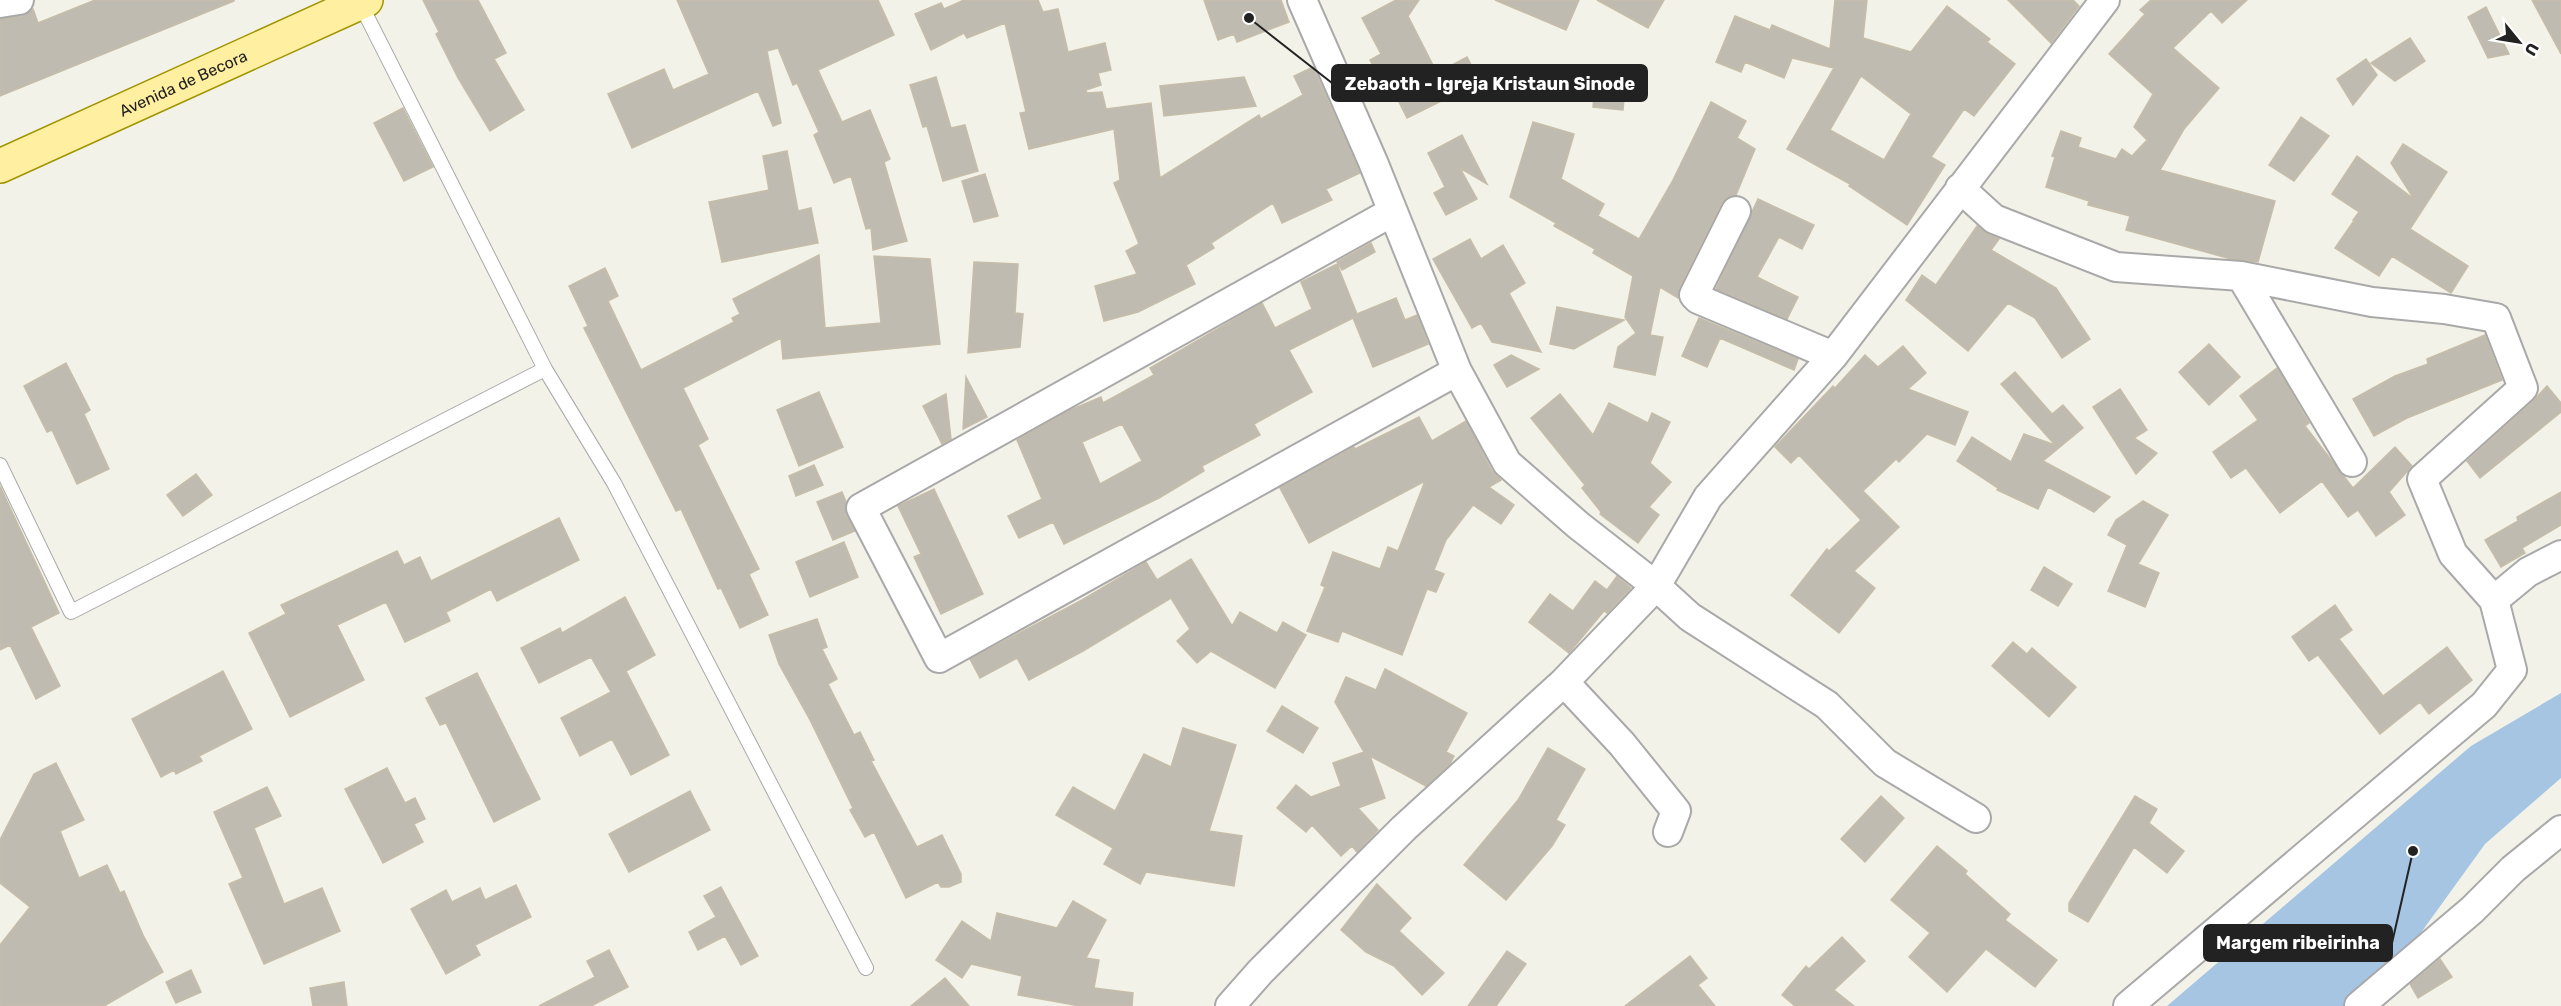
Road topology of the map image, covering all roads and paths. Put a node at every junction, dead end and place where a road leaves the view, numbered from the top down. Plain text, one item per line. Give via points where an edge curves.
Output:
1 (19, 0) edge
2 (1302, 0) edge
3 (2105, 0) edge
4 (363, 2) edge
5 (0, 3) edge
6 (0, 166) edge
7 (1960, 189) junction
8 (1736, 211) dead end
9 (1392, 212) junction
10 (2241, 276) junction
11 (1833, 356) junction
12 (545, 369) junction
13 (1457, 370) junction
14 (2352, 462) dead end
15 (0, 465) edge
16 (2561, 555) edge
17 (1656, 586) junction
18 (2494, 600) junction
19 (1564, 682) junction
20 (1976, 819) dead end
21 (2561, 830) edge
22 (1668, 832) dead end
23 (866, 968) dead end
24 (1230, 1006) edge
25 (2128, 1006) edge
26 (2359, 1006) edge

1 - 5 street
2 - 9 street
3 - 7 street
4 - 6 main road, Avenida de Becora
4 - 12 lane
7 - 10 street via 1994,219 2116,267
7 - 11 street
8 - 11 street via 1694,295
9 - 13 street
9 - 13 street via 861,508 939,658
10 - 14 street
10 - 18 street via 2372,302 2496,318 2523,388 2422,479 2453,554
11 - 17 street via 1708,497
12 - 15 lane via 70,612
12 - 23 lane via 614,483
13 - 17 street via 1507,464
16 - 18 street via 2528,572
17 - 19 street
17 - 20 street via 1689,617 1827,705 1885,763
18 - 25 street via 2512,670 2484,705
19 - 22 street via 1622,744 1676,811
19 - 24 street via 1404,828
21 - 26 street

